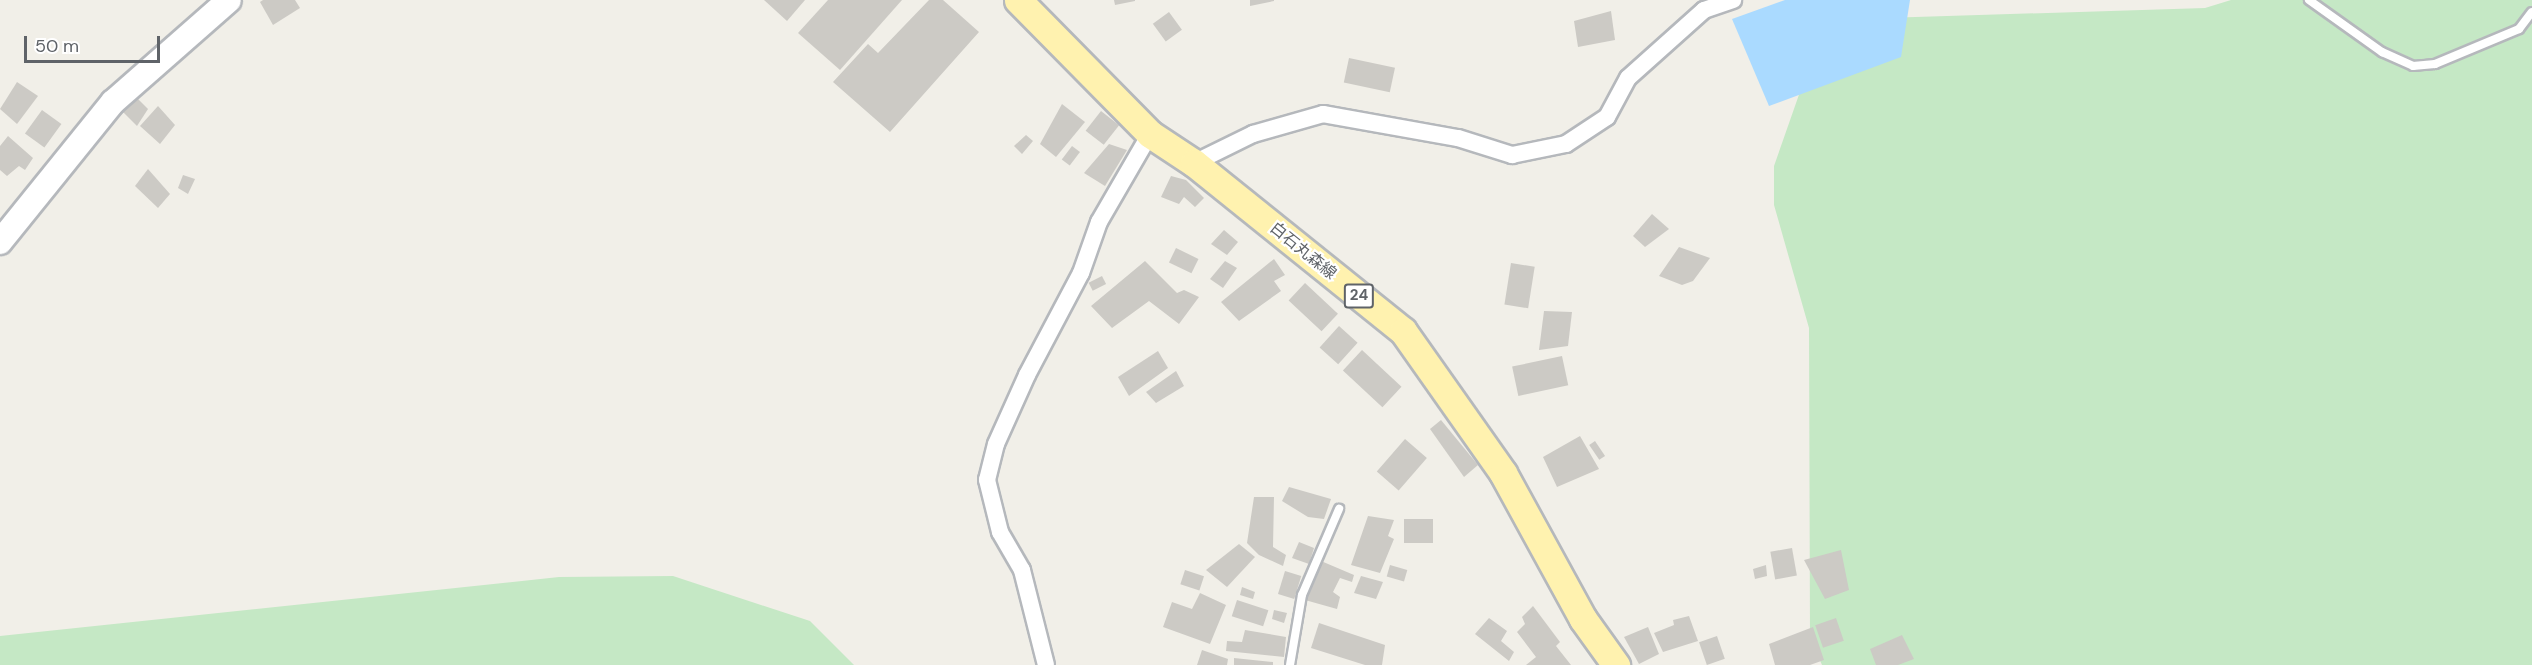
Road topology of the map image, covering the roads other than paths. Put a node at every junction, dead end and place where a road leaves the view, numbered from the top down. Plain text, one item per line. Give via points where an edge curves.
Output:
1 (229, 0) edge
2 (1018, 0) edge
3 (1733, 0) edge
4 (2309, 0) edge
5 (2532, 12) edge
6 (1150, 134) junction
7 (1194, 163) junction
8 (0, 243) edge
9 (1339, 509) dead end
10 (1046, 665) edge
11 (1290, 665) edge
12 (1616, 665) edge

1 - 8 street via 113,102
2 - 6 main road, 白石丸森線 / 24
3 - 7 street via 1704,10 1628,78 1607,117 1566,144 1512,155 1458,138 1323,114 1253,134
4 - 5 lane via 2382,52 2413,66 2435,64 2519,29
6 - 7 main road, 白石丸森線 / 24
6 - 10 street via 1099,222 1081,273 996,444 987,480 1000,532 1022,570
7 - 12 main road, 白石丸森線 / 24 via 1403,331 1503,472 1582,619
9 - 11 lane via 1302,595

